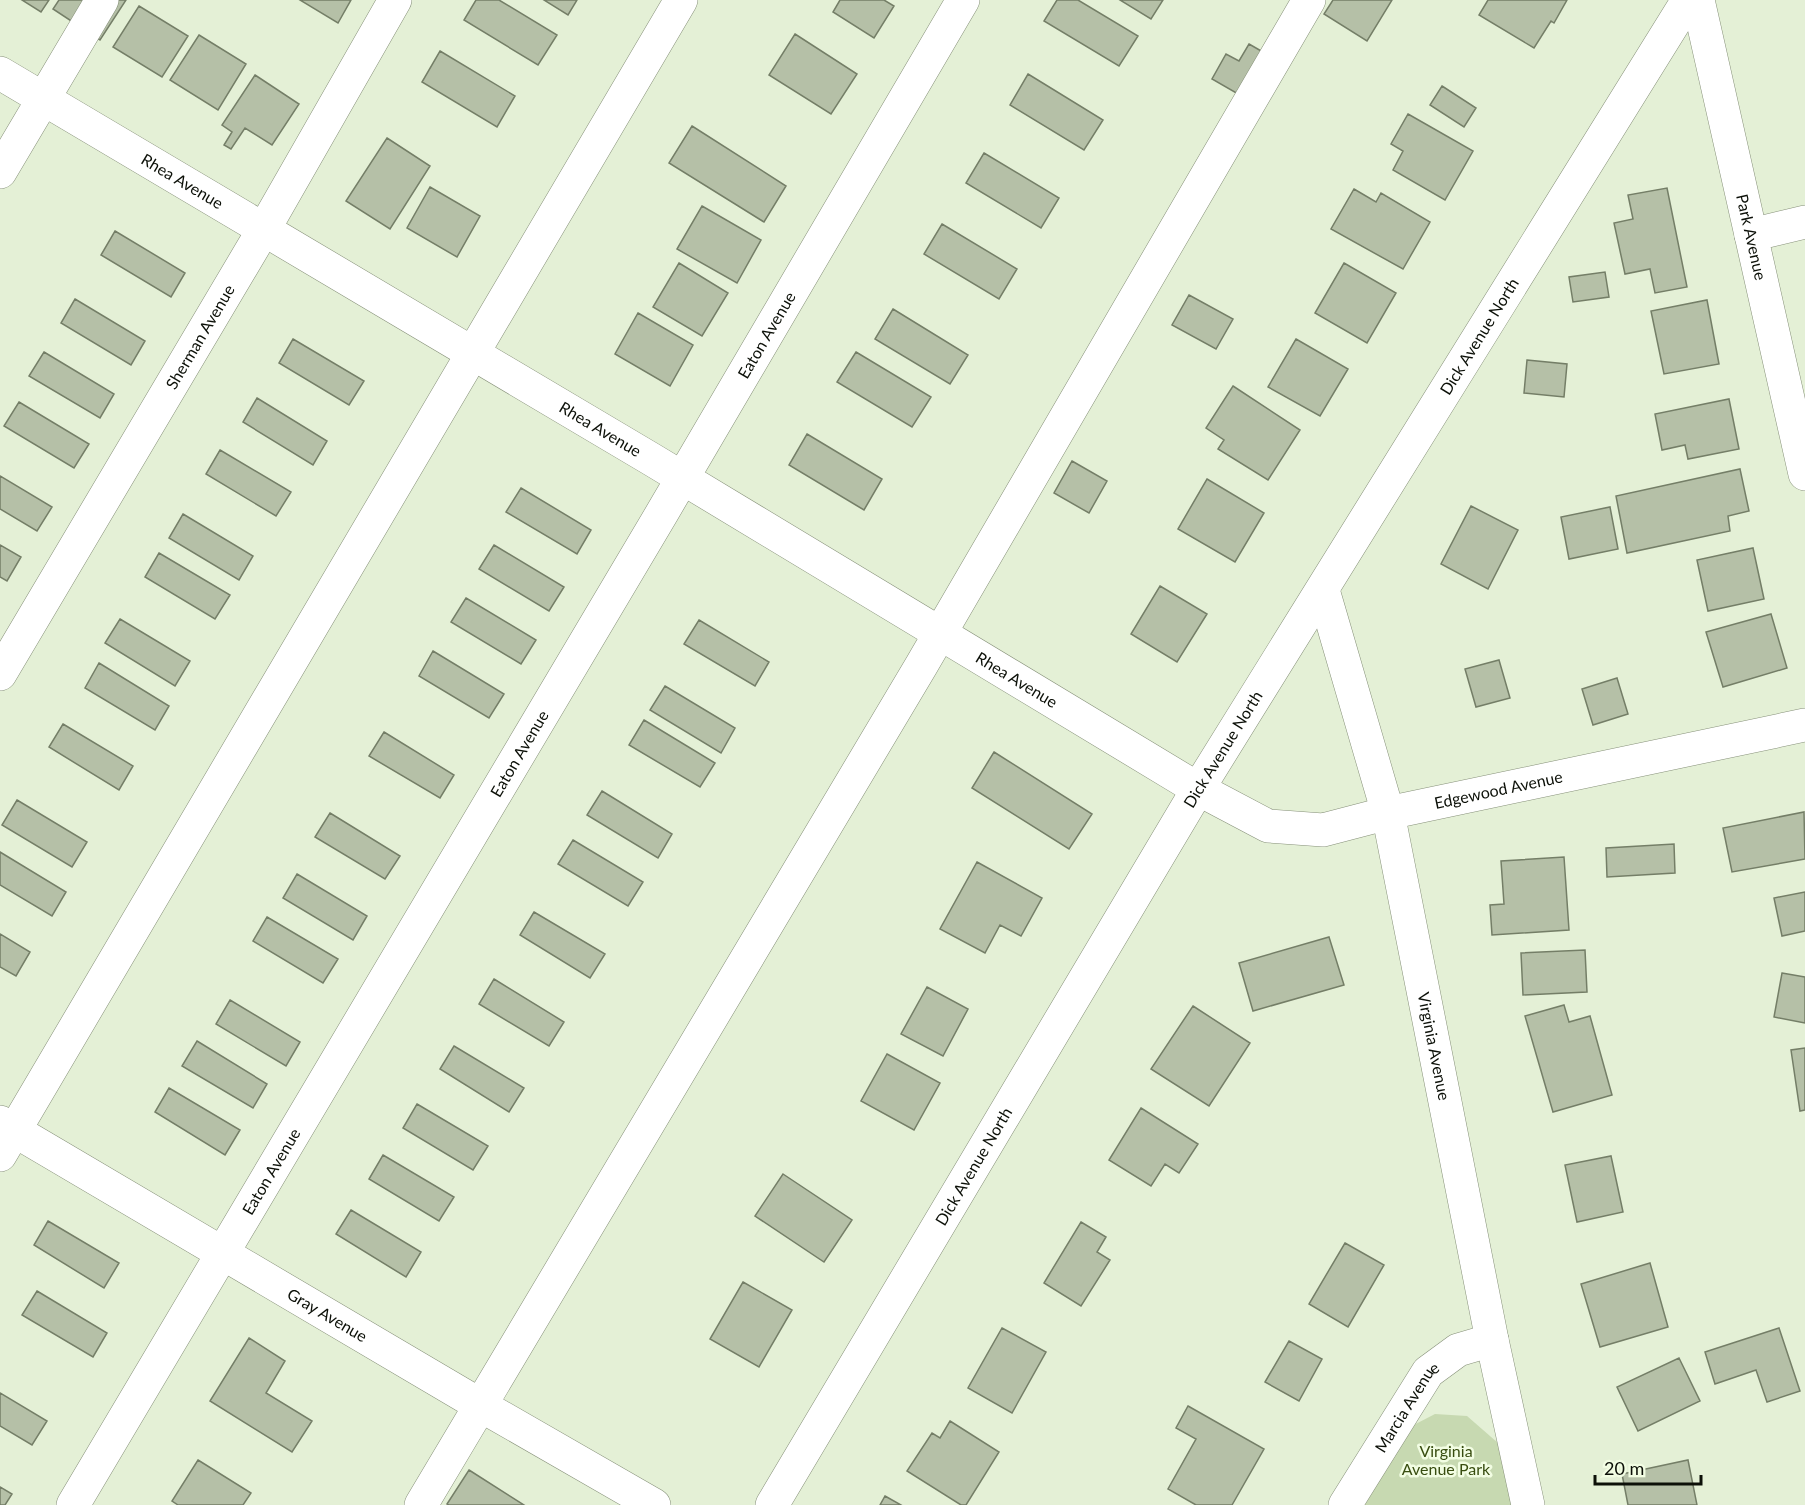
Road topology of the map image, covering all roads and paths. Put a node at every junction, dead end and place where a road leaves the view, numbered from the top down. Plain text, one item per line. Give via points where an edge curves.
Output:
1 (102, 0) edge
2 (395, 0) edge
3 (681, 0) edge
4 (963, 0) edge
5 (1309, 0) edge
6 (1688, 0) edge
7 (1698, 0) edge
8 (0, 73) edge
9 (44, 99) junction
10 (0, 172) edge
11 (1805, 222) edge
12 (264, 229) junction
13 (1751, 235) junction
14 (472, 353) junction
15 (1805, 474) edge
16 (682, 478) junction
17 (1323, 590) junction
18 (940, 633) junction
19 (0, 674) edge
20 (1805, 725) edge
21 (1198, 789) junction
22 (1388, 813) junction
23 (5, 1136) edge
24 (222, 1253) junction
25 (1492, 1340) junction
26 (480, 1405) junction
27 (73, 1505) edge
28 (421, 1505) edge
29 (654, 1505) edge
30 (772, 1505) edge
31 (1345, 1505) edge
32 (1528, 1505) edge

1 - 9 street
2 - 12 street, Sherman Avenue
3 - 14 street
4 - 16 street, Eaton Avenue
5 - 18 street
6 - 17 street, Dick Avenue North
7 - 13 street, Park Avenue
8 - 9 street, Rhea Avenue
9 - 10 street
9 - 12 street, Rhea Avenue
11 - 13 street
12 - 14 street, Rhea Avenue
12 - 19 street, Sherman Avenue
13 - 15 street, Park Avenue
14 - 16 street, Rhea Avenue
14 - 23 street
16 - 18 street, Rhea Avenue
16 - 24 street, Eaton Avenue
17 - 21 street, Dick Avenue North
17 - 22 street, Virginia Avenue
18 - 21 street, Rhea Avenue
18 - 26 street
20 - 22 street, Edgewood Avenue
21 - 22 street, Edgewood Avenue via 1268,826 1323,830
21 - 30 street, Dick Avenue North
22 - 25 street, Virginia Avenue
23 - 24 street, Gray Avenue
24 - 26 street, Gray Avenue
24 - 27 street, Eaton Avenue
25 - 31 street, Marcia Avenue via 1458,1350 1428,1372
25 - 32 street, Virginia Avenue
26 - 28 street
26 - 29 street, Gray Avenue

